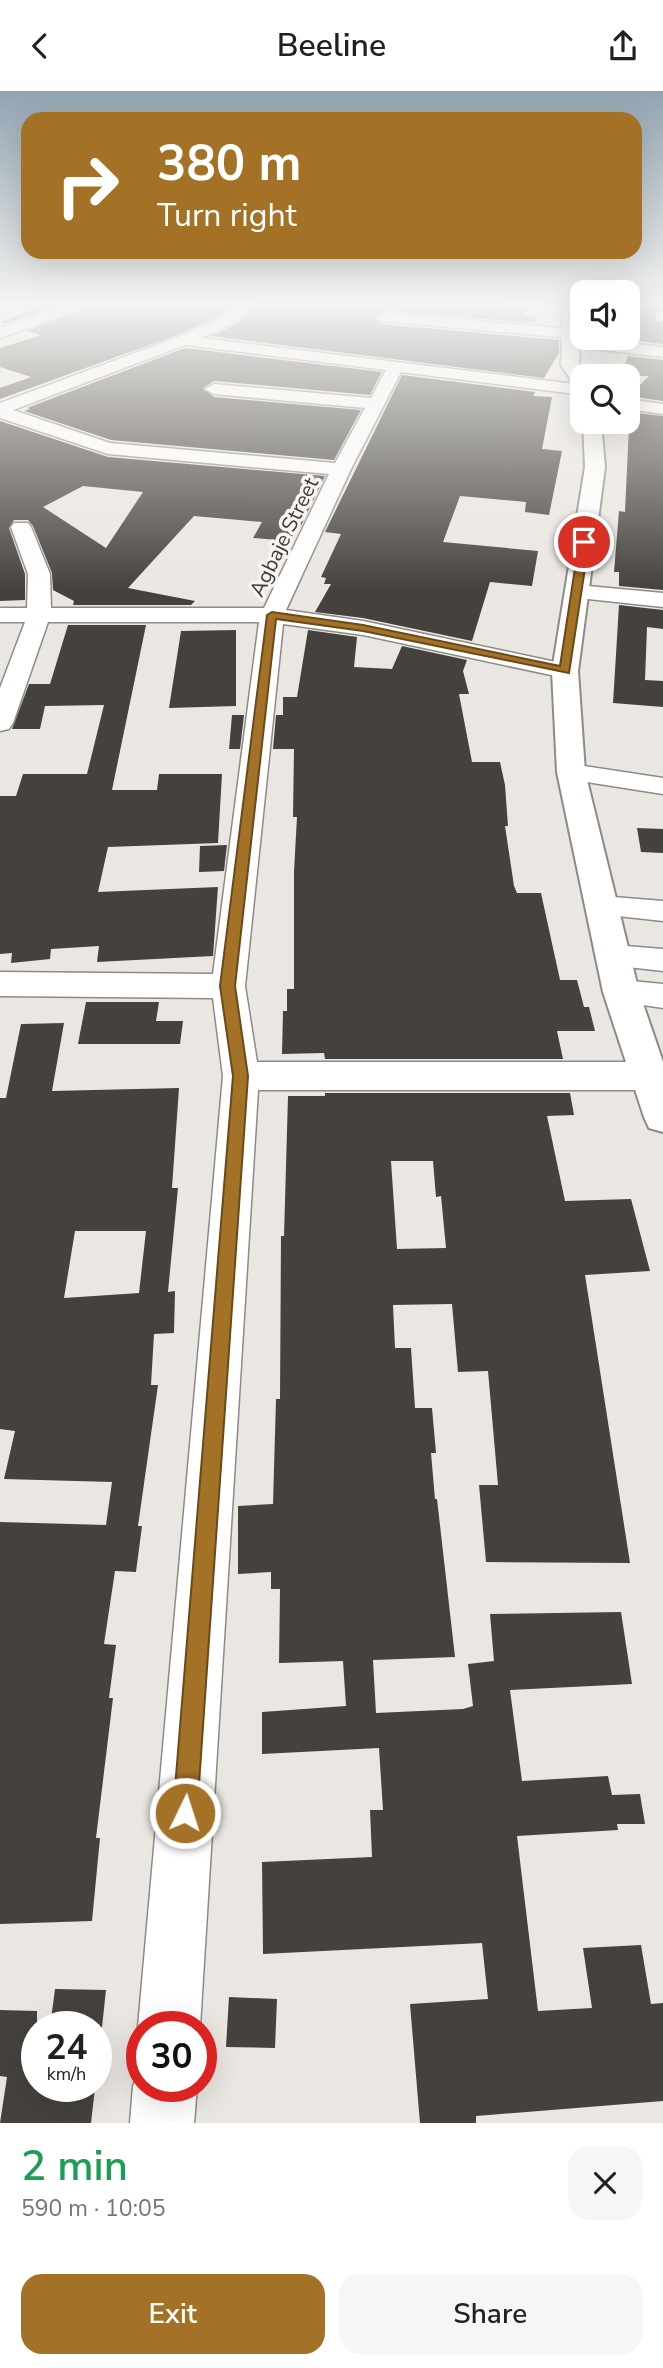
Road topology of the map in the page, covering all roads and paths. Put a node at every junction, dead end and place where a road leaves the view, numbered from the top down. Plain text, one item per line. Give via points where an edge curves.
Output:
1 (29, 399) edge
2 (321, 399) edge
3 (381, 399) edge
4 (378, 404) junction
5 (640, 406) edge
6 (663, 409) edge
7 (0, 410) edge
8 (593, 434) edge
9 (341, 469) junction
10 (21, 527) dead end
11 (577, 592) junction
12 (663, 600) edge
13 (0, 615) edge
14 (39, 615) junction
15 (272, 615) junction
16 (565, 670) junction
17 (0, 723) edge
18 (571, 772) junction
19 (663, 786) edge
20 (601, 906) junction
21 (663, 911) edge
22 (613, 956) junction
23 (663, 960) edge
24 (0, 984) edge
25 (228, 986) junction
26 (621, 992) junction
27 (663, 996) edge
28 (241, 1076) junction
29 (650, 1076) junction
30 (663, 1117) edge
31 (170, 2011) edge
32 (164, 2102) edge
33 (162, 2123) edge

1 - 7 street
2 - 4 street
3 - 4 street, Agbaje Street
4 - 9 street, Agbaje Street
5 - 6 street
7 - 9 street via 108,448
8 - 11 main road via 595,467
9 - 15 street, Agbaje Street
10 - 14 street via 39,574
11 - 12 street
11 - 16 main road
13 - 14 street
14 - 15 street
14 - 17 street
15 - 16 street via 363,628
15 - 25 street, Agbaje Street
16 - 18 main road
18 - 19 street
18 - 20 main road
20 - 21 street
20 - 22 main road
22 - 23 street
22 - 26 main road
24 - 25 street
25 - 28 street, Agbaje Street
26 - 27 street
26 - 29 main road
28 - 29 street
28 - 31 street, Agbaje Street
29 - 30 main road
32 - 33 street

